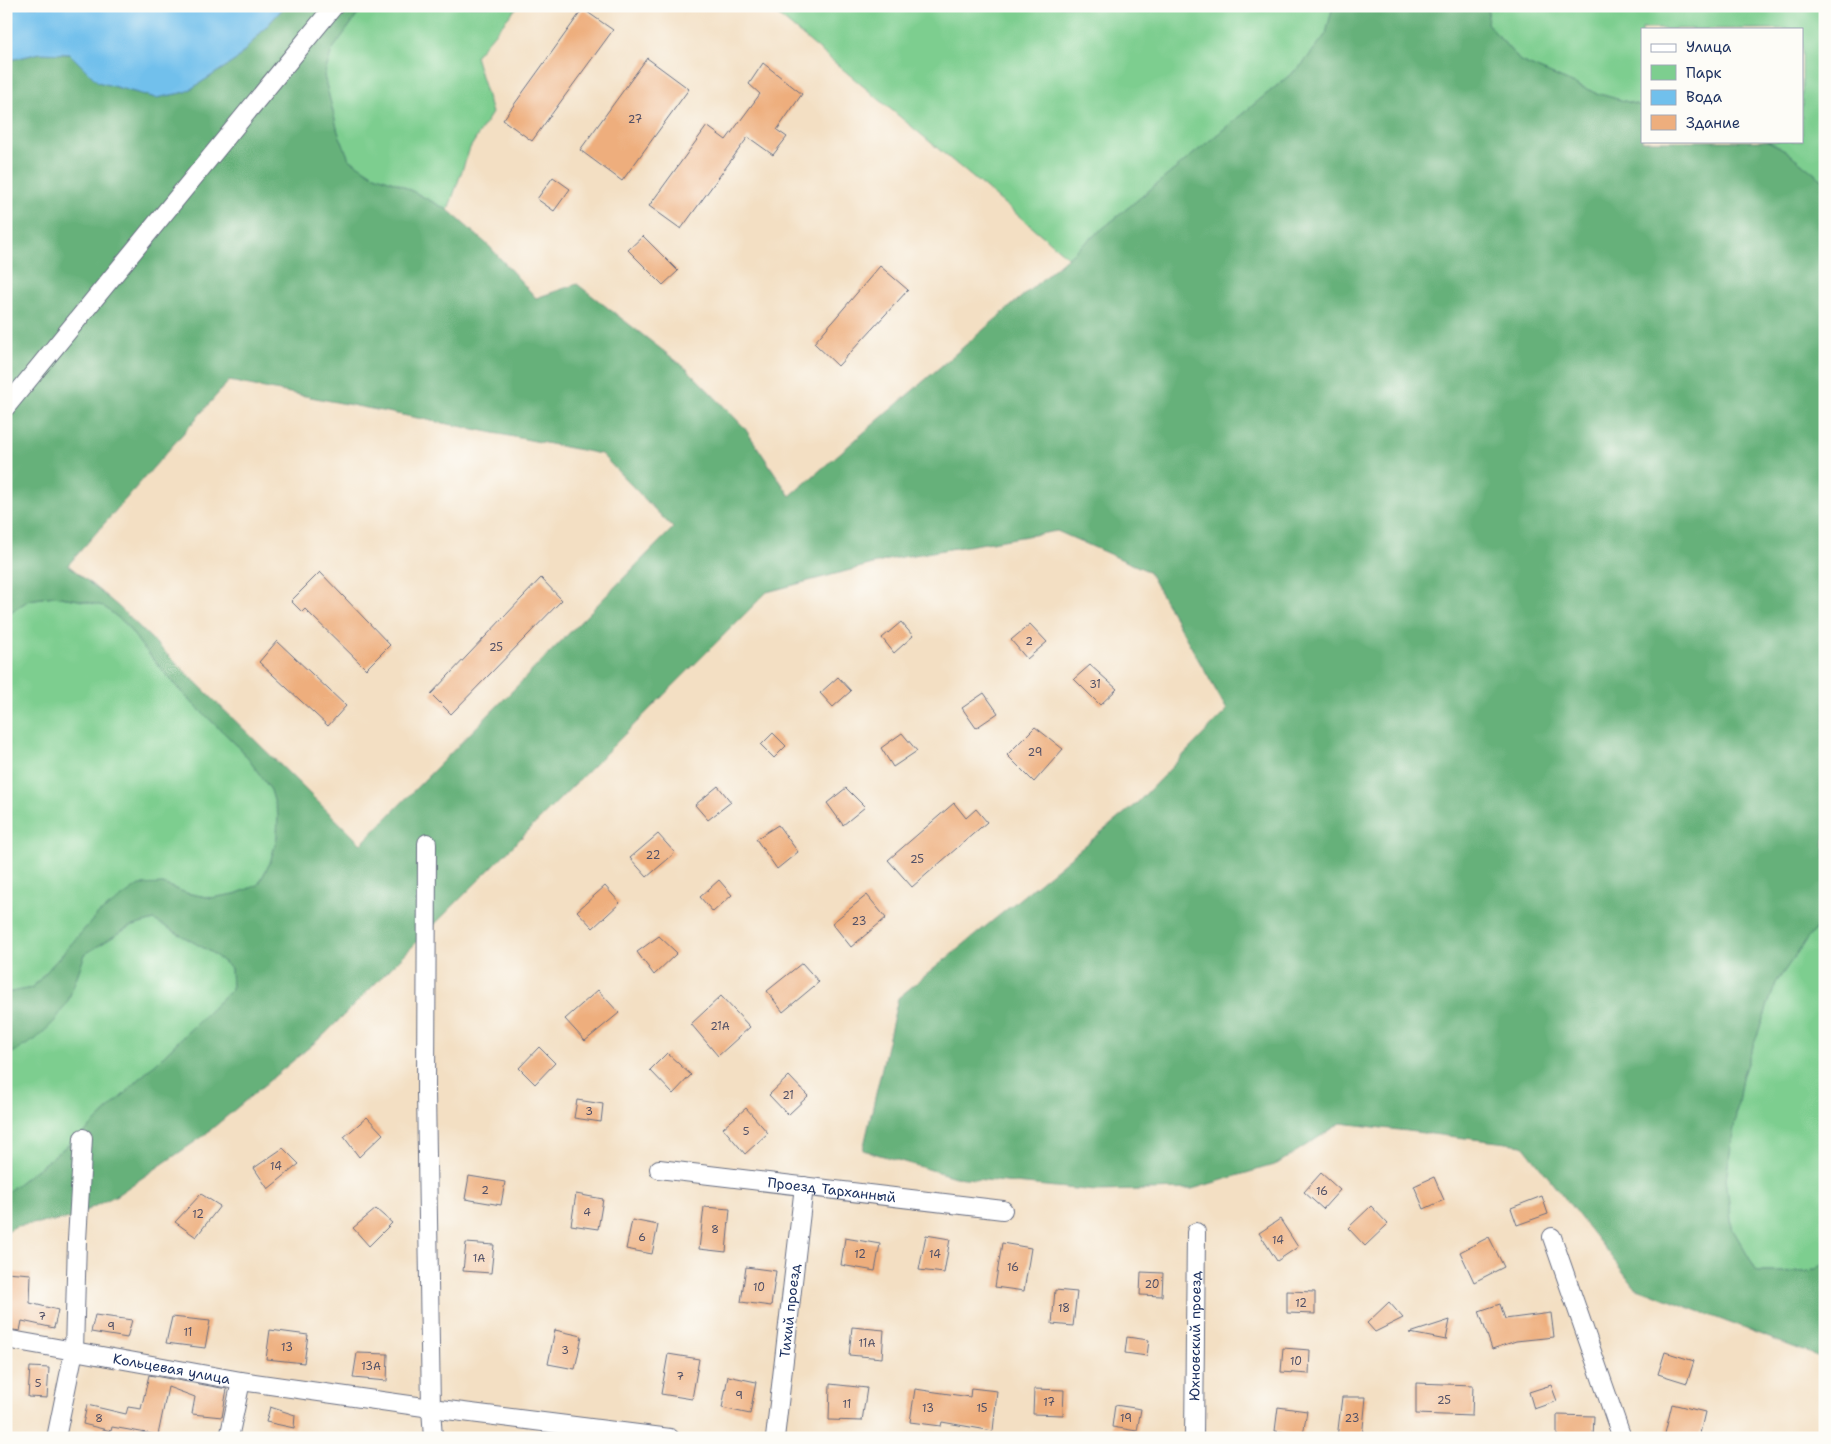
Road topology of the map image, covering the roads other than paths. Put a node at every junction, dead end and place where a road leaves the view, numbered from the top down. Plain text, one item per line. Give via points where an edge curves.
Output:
1 (334, 6) edge
2 (6, 407) edge
3 (427, 843) dead end
4 (83, 1138) dead end
5 (659, 1169) dead end
6 (804, 1186) junction
7 (1003, 1210) dead end
8 (1196, 1232) dead end
9 (1552, 1237) dead end
10 (6, 1339) edge
11 (74, 1351) junction
12 (241, 1381) junction
13 (431, 1408) junction
14 (56, 1438) edge
15 (229, 1438) edge
16 (434, 1438) edge
17 (670, 1438) edge
18 (775, 1438) edge
19 (1194, 1438) edge
20 (1622, 1438) edge

1 - 2 street
3 - 13 street via 426,1092
4 - 11 street
5 - 6 street, Проезд Тарханный
6 - 7 street, Проезд Тарханный
6 - 18 street, Тихий проезд
8 - 19 street, Юхновский проезд
9 - 20 street
10 - 11 street, Кольцевая улица
11 - 12 street, Кольцевая улица
11 - 14 street
12 - 13 street
12 - 15 street, Кольцевая улица
13 - 16 street
13 - 17 street

